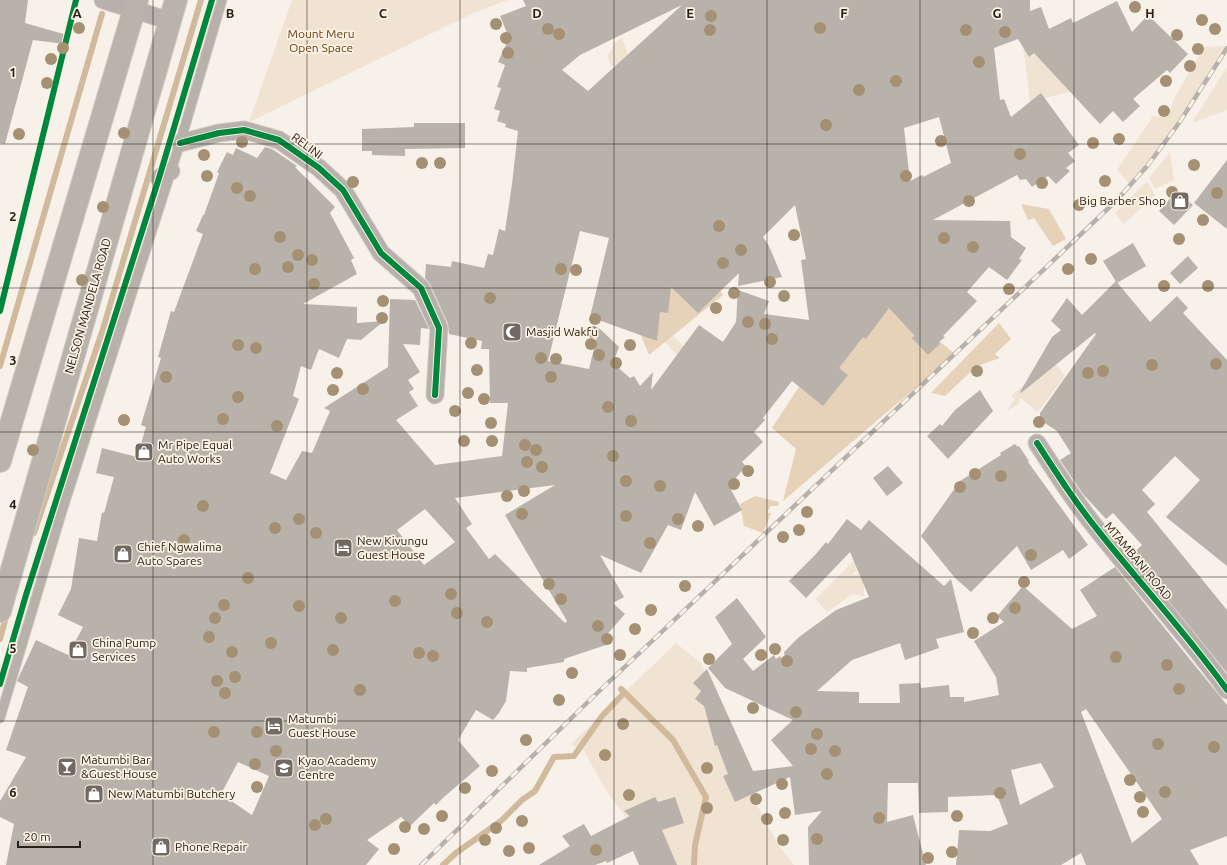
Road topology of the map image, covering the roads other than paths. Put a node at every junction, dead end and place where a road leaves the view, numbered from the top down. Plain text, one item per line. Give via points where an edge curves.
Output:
1 (103, 0) edge
2 (176, 0) edge
3 (222, 0) edge
4 (136, 5) edge
5 (170, 21) junction
6 (180, 143) junction
7 (435, 395) dead end
8 (1037, 443) dead end
9 (1, 455) edge
10 (0, 611) edge
11 (1227, 690) edge
12 (0, 718) edge

1 - 4 street
2 - 5 main road, NELSON MANDELA ROAD
3 - 6 lane
4 - 5 street
4 - 9 main road
5 - 10 main road, NELSON MANDELA ROAD
6 - 7 street, RELINI via 219,132 244,130 279,140 319,168 343,190 381,252 420,288 439,328
6 - 12 lane via 165,174
8 - 11 street, MTAMBANI ROAD via 1069,493

